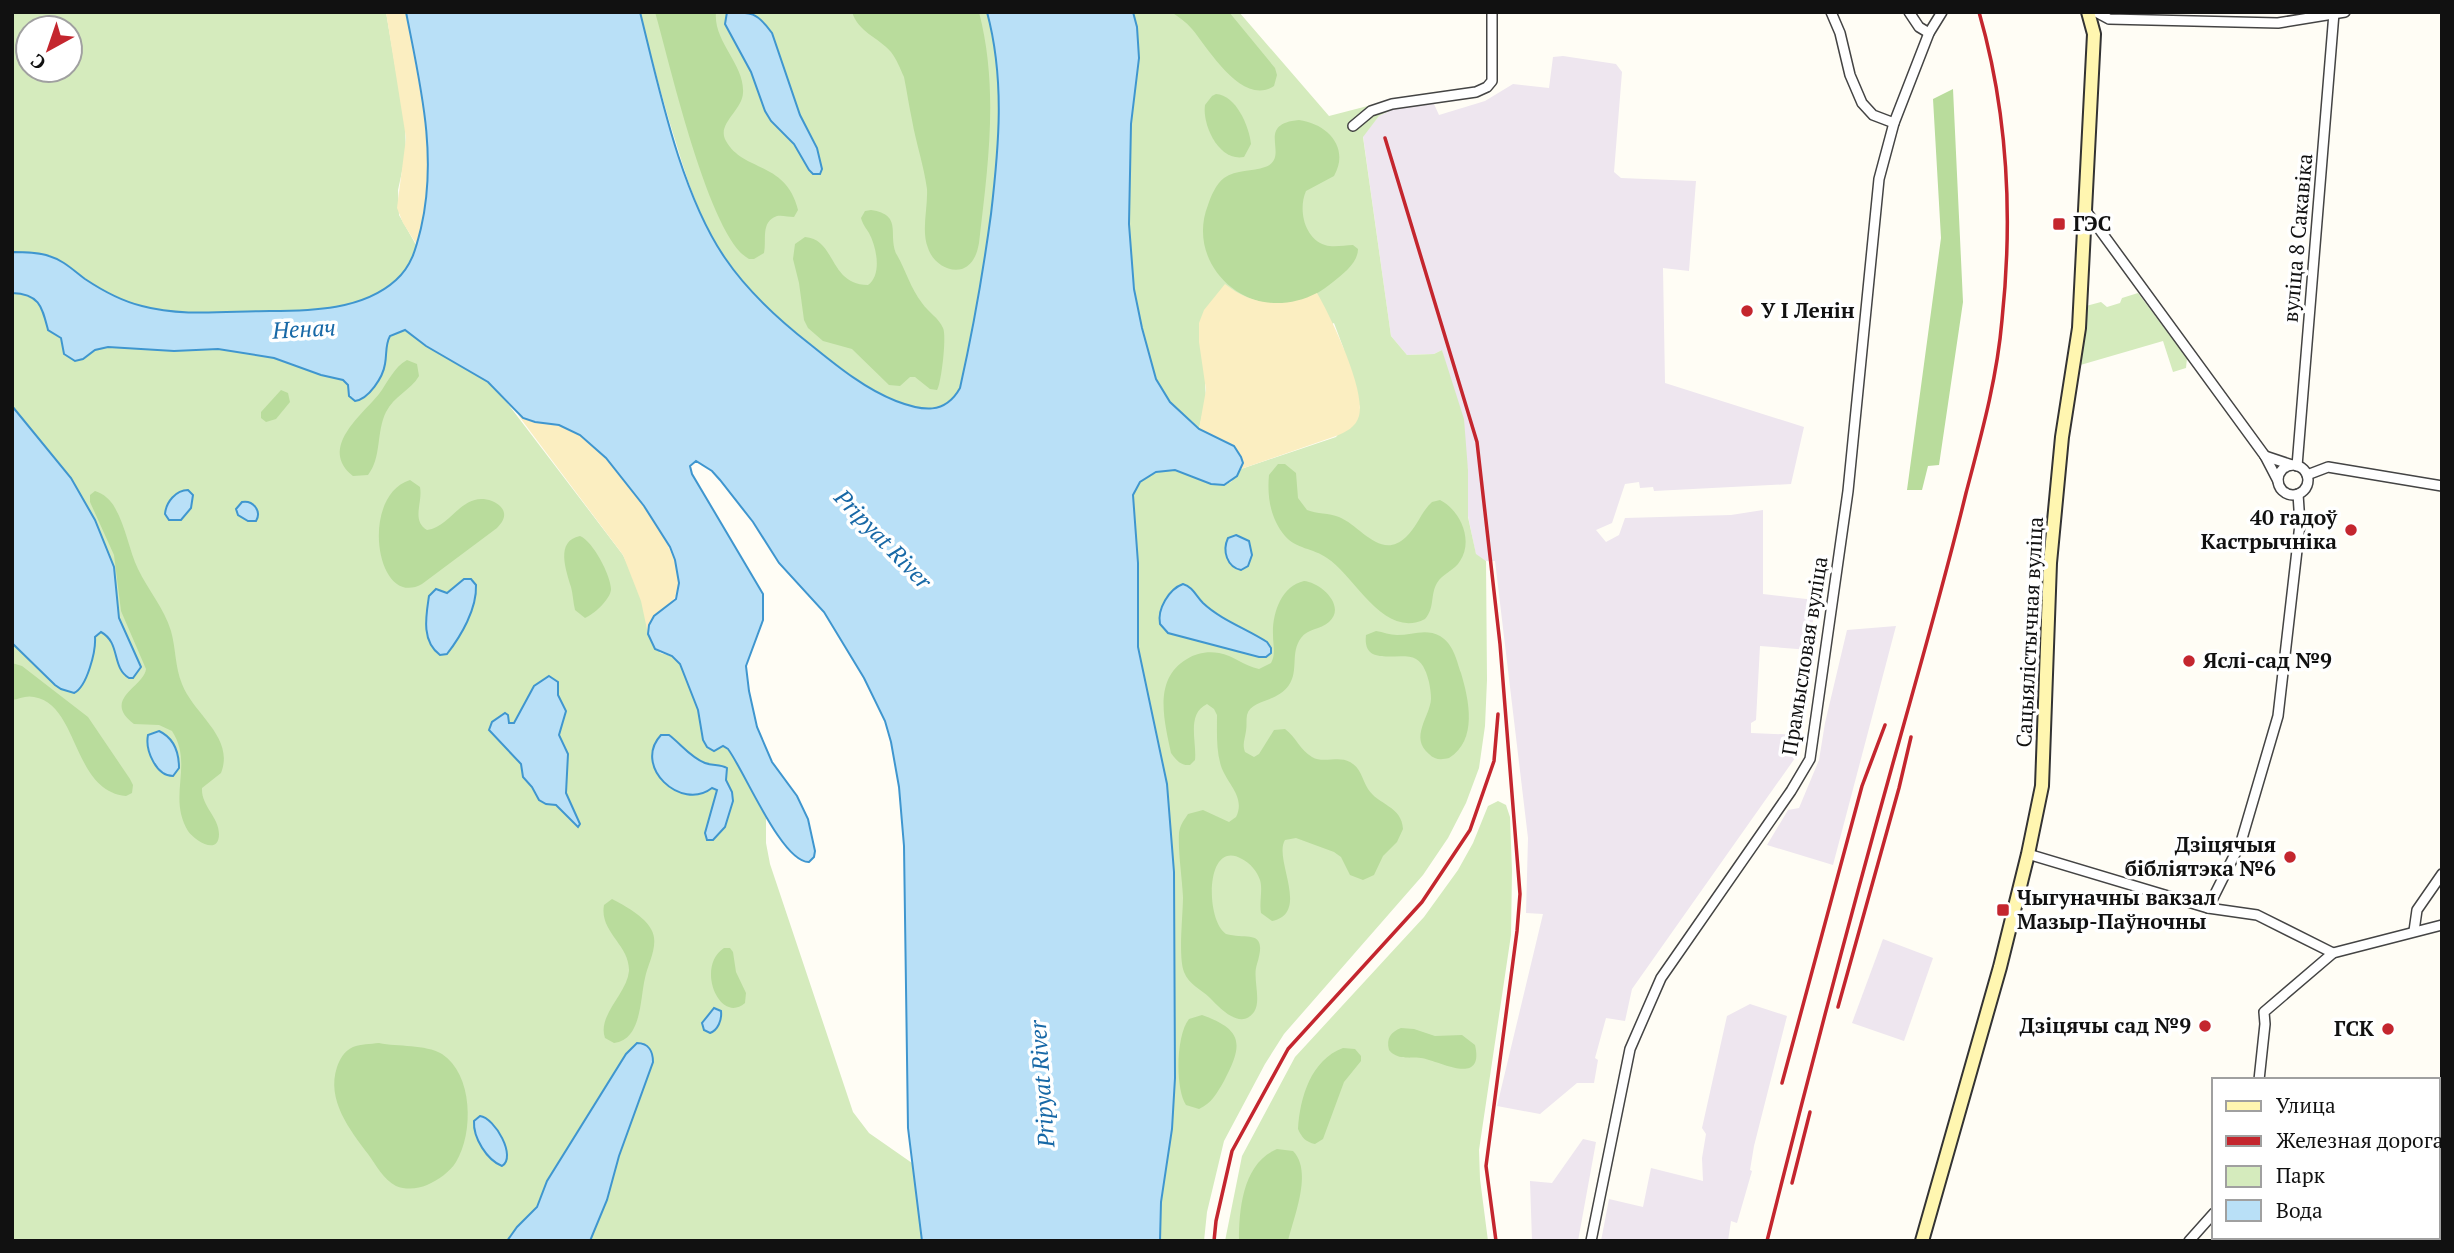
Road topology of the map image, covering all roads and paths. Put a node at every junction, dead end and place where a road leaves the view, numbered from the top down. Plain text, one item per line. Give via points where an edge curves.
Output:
1 (1492, 12) edge
2 (1831, 12) edge
3 (1909, 12) edge
4 (1942, 12) edge
5 (2088, 12) edge
6 (2096, 12) edge
7 (2288, 12) edge
8 (2345, 12) edge
9 (2333, 13) edge
10 (2278, 23) junction
11 (1929, 33) junction
12 (1894, 123) junction
13 (1353, 126) dead end
14 (2086, 211) junction
15 (2265, 456) junction
16 (2295, 465) junction
17 (2307, 475) junction
18 (2278, 481) junction
19 (2442, 486) edge
20 (2298, 494) junction
21 (2028, 854) junction
22 (2442, 874) edge
23 (2208, 908) junction
24 (2442, 925) edge
25 (2414, 931) junction
26 (2333, 953) junction
27 (2259, 1078) edge
28 (2212, 1215) edge
29 (1591, 1241) edge
30 (1922, 1241) edge
31 (2189, 1241) edge

1 - 13 street via 1492,81 1487,87 1392,104 1371,111
2 - 12 street via 1862,103 1873,115
3 - 11 street
4 - 11 street, Прамысловая вуліца
5 - 14 street, Сацыялістычная вуліца via 2094,34
6 - 10 street via 2109,19
7 - 10 street
8 - 9 street
9 - 10 street
9 - 16 street, вуліца 8 Сакавіка
11 - 12 street, Прамысловая вуліца
12 - 29 street, Прамысловая вуліца via 1879,179 1848,491 1810,759 1661,978 1647,1007 1630,1049
14 - 15 street
14 - 21 street, Сацыялістычная вуліца via 2079,328 2062,437 2050,563 2042,786
15 - 16 street
15 - 18 street
16 - 17 street
16 - 18 street via 2283,468
17 - 19 street via 2328,467
17 - 20 street via 2308,484
18 - 20 street via 2284,493
20 - 23 street via 2300,524 2278,716 2241,842
21 - 23 street
21 - 30 street, Сацыялістычная вуліца
22 - 25 street via 2417,910
23 - 26 street via 2257,915
24 - 25 street
25 - 26 street
26 - 27 street via 2264,1012
28 - 31 street

